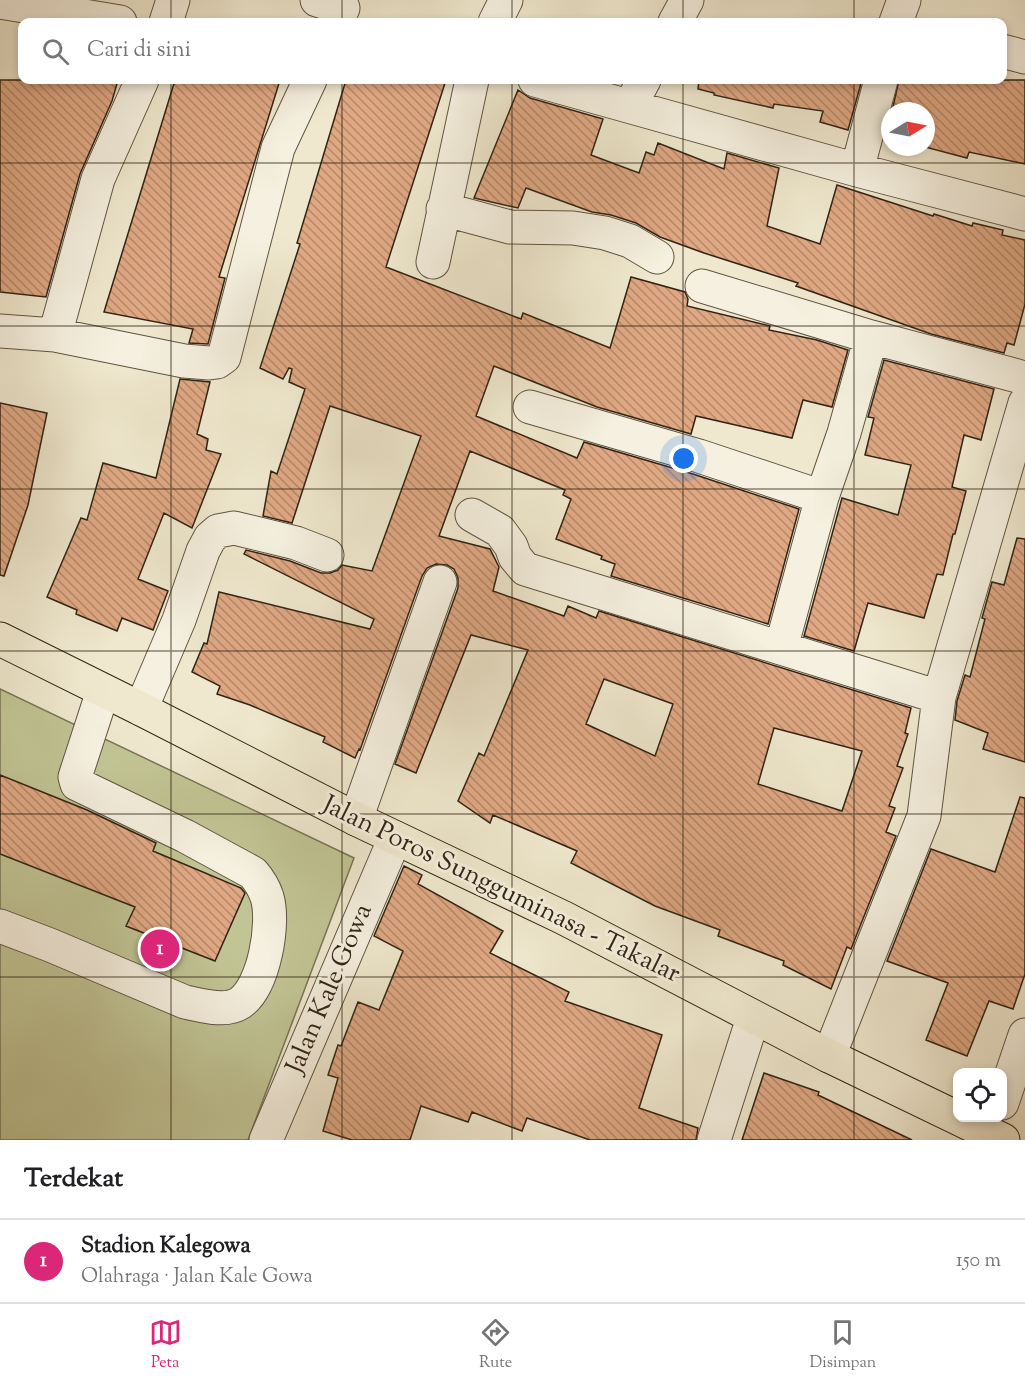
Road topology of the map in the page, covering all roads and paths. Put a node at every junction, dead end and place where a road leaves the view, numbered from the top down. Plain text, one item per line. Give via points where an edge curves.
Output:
1 (173, 0) edge
2 (506, 0) edge
3 (687, 0) edge
4 (904, 0) edge
5 (0, 2) edge
6 (96, 18) edge
7 (167, 18) edge
8 (497, 18) edge
9 (677, 18) edge
10 (897, 18) edge
11 (1007, 52) edge
12 (1025, 57) edge
13 (140, 84) edge
14 (308, 84) edge
15 (471, 84) edge
16 (566, 84) edge
17 (880, 84) edge
18 (637, 93) edge
19 (857, 170) junction
20 (443, 209) junction
21 (1025, 214) edge
22 (657, 257) dead end
23 (433, 262) dead end
24 (702, 286) dead end
25 (0, 331) edge
26 (55, 335) junction
27 (871, 337) junction
28 (1025, 378) edge
29 (1025, 403) edge
30 (530, 407) dead end
31 (822, 497) junction
32 (472, 515) dead end
33 (327, 555) dead end
34 (440, 582) dead end
35 (0, 639) edge
36 (781, 648) junction
37 (103, 691) junction
38 (939, 697) junction
39 (141, 709) junction
40 (356, 819) junction
41 (395, 838) junction
42 (0, 926) edge
43 (753, 1018) junction
44 (1025, 1035) edge
45 (829, 1056) junction
46 (1007, 1088) edge
47 (987, 1132) edge
48 (266, 1140) edge
49 (714, 1140) edge

1 - 7 street
2 - 8 street
3 - 9 street
4 - 10 street
5 - 6 street
11 - 12 street
13 - 26 street via 98,179
14 - 26 street via 278,148 224,357 209,363 184,361
15 - 20 street
16 - 18 street
17 - 19 street
18 - 19 street
19 - 21 street
20 - 22 street via 510,227 605,233 630,241
20 - 23 street
24 - 27 street
25 - 26 street
27 - 28 street
27 - 31 street
29 - 38 street
30 - 31 street
31 - 36 street
32 - 36 street via 500,531 525,569
33 - 39 street via 234,528 223,529 210,538
34 - 40 street
35 - 37 highway, Jalan Poros Sungguminasa - Takalar
36 - 38 street
37 - 39 highway, Jalan Poros Sungguminasa - Takalar
37 - 42 street via 75,777 77,784 253,873 267,899 270,926 260,976 240,1003 225,1008 207,1007 185,1002
38 - 45 street via 924,816
39 - 40 highway, Jalan Poros Sungguminasa - Takalar
40 - 41 highway, Jalan Poros Sungguminasa - Takalar
41 - 43 highway, Jalan Poros Sungguminasa - Takalar via 564,918
41 - 48 street, Jalan Kale Gowa
43 - 45 highway, Jalan Poros Sungguminasa - Takalar
43 - 49 street
44 - 46 street
45 - 47 highway, Jalan Poros Sungguminasa - Takalar

